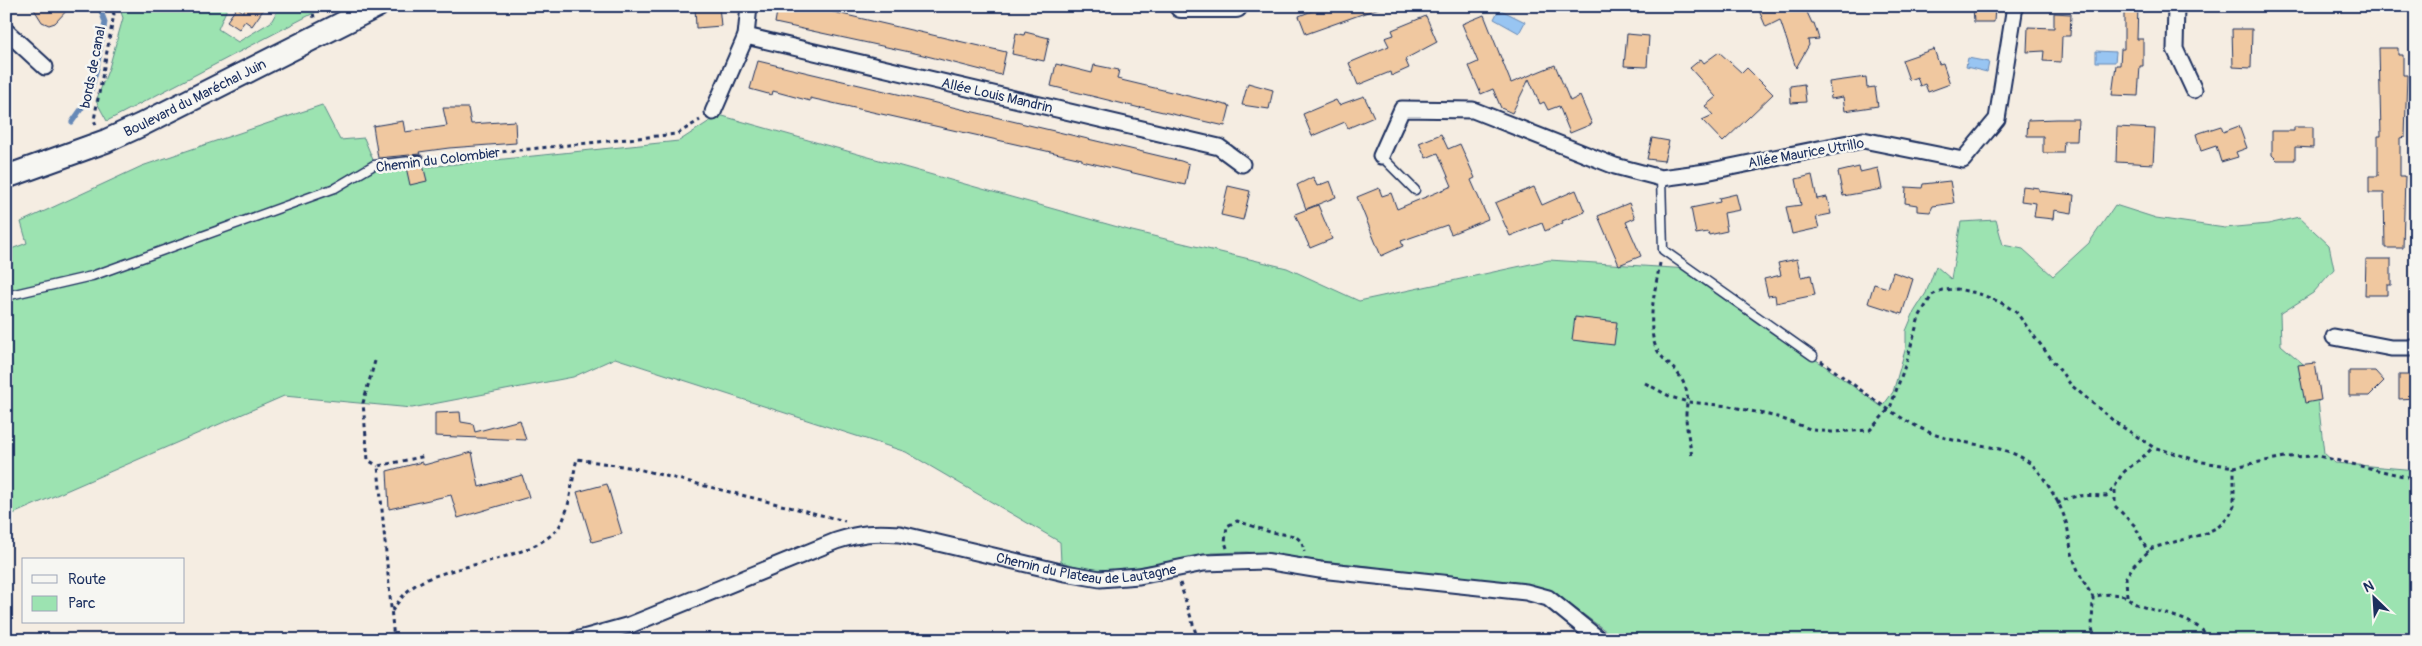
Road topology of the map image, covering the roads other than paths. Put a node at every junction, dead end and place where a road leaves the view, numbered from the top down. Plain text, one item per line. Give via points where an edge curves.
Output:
1 (378, 6) edge
2 (749, 6) edge
3 (1181, 6) edge
4 (1236, 6) edge
5 (2015, 6) edge
6 (2176, 6) edge
7 (6, 31) edge
8 (746, 36) junction
9 (45, 68) dead end
10 (2194, 90) dead end
11 (713, 112) road end
12 (1381, 156) joint
13 (420, 160) road end
14 (1242, 164) dead end
15 (6, 177) edge
16 (1661, 178) junction
17 (1415, 190) dead end
18 (6, 296) edge
19 (2334, 337) dead end
20 (2416, 348) edge
21 (1813, 356) road end
22 (576, 640) edge
23 (1600, 640) edge

1 - 15 main road, Boulevard du Maréchal Juin via 106,141
2 - 8 street
3 - 4 main road
5 - 16 street, Allée Maurice Utrillo via 1997,120 1963,160 1863,140
6 - 10 street via 2176,49
7 - 9 street
8 - 11 street
8 - 14 street, Allée Louis Mandrin via 1219,147
12 - 16 street, Allée Maurice Utrillo via 1402,109 1473,110 1615,166
12 - 17 lane, Allée Maurice Utrillo
13 - 18 lane, Chemin du Colombier via 374,165 335,188 92,276
16 - 21 lane via 1663,250
19 - 20 street via 2391,348
22 - 23 street, Chemin du Plateau de Lautagne via 630,625 863,533 900,534 1100,579 1139,576 1204,563 1264,561 1526,592 1548,598

